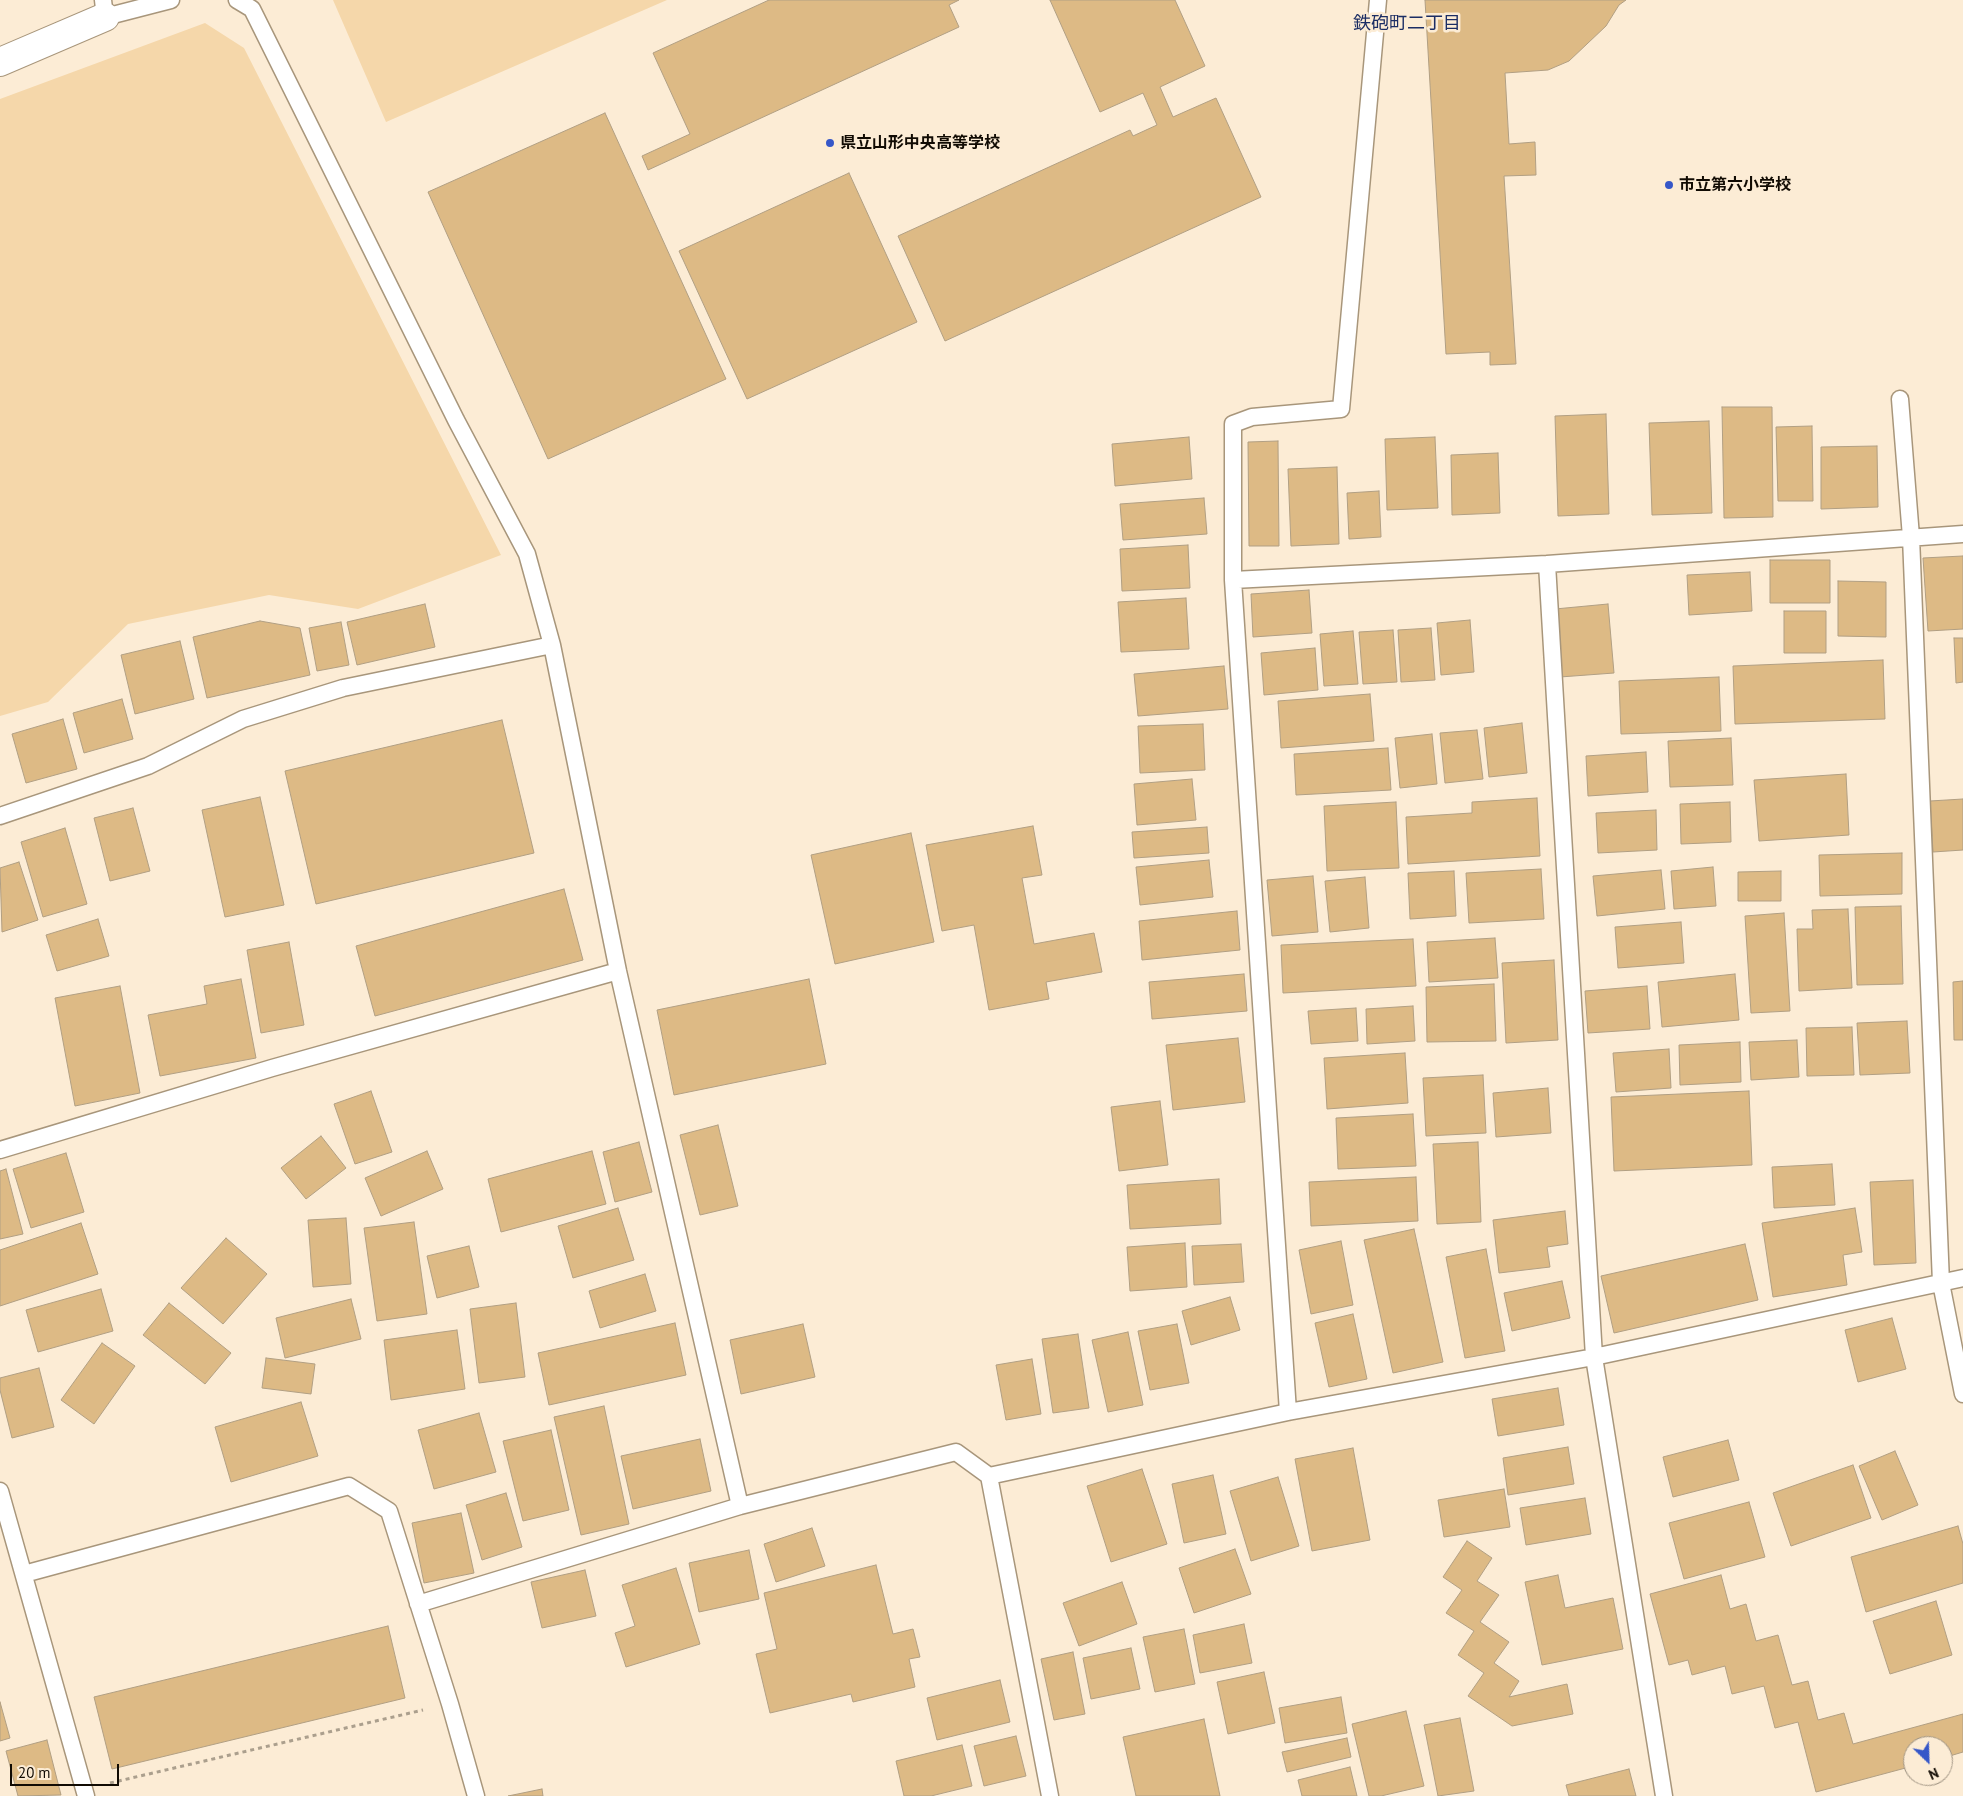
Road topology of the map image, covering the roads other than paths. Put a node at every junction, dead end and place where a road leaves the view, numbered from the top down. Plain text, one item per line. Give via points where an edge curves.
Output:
1 (172, 0) edge
2 (237, 0) edge
3 (1378, 0) edge
4 (104, 8) edge
5 (0, 62) edge
6 (1900, 399) dead end
7 (1963, 534) edge
8 (1911, 537) junction
9 (1547, 564) junction
10 (1233, 580) junction
11 (552, 645) junction
12 (0, 816) edge
13 (618, 971) junction
14 (0, 1150) edge
15 (1963, 1278) edge
16 (1941, 1284) junction
17 (1594, 1357) junction
18 (1963, 1394) edge
19 (1288, 1412) junction
20 (989, 1476) junction
21 (0, 1491) edge
22 (740, 1506) junction
23 (24, 1574) junction
24 (418, 1604) junction
25 (85, 1792) edge
26 (476, 1796) edge
27 (1050, 1796) edge
28 (1664, 1796) edge

1 - 4 lane
2 - 11 lane via 252,9 456,420 527,554
3 - 10 lane via 1342,409 1252,417 1232,424
4 - 5 street
6 - 8 lane
7 - 8 lane
8 - 9 lane
8 - 16 lane
9 - 10 lane
9 - 17 lane
10 - 19 lane
11 - 12 lane via 343,688 243,719 148,766
11 - 13 lane
13 - 14 lane via 272,1068
13 - 22 lane
15 - 16 lane
16 - 17 lane
16 - 18 lane
17 - 19 lane
17 - 28 lane
19 - 20 lane
20 - 22 lane via 956,1452
20 - 27 lane
21 - 23 lane
22 - 24 lane
23 - 24 lane via 349,1486 389,1511
23 - 25 lane
24 - 26 lane

